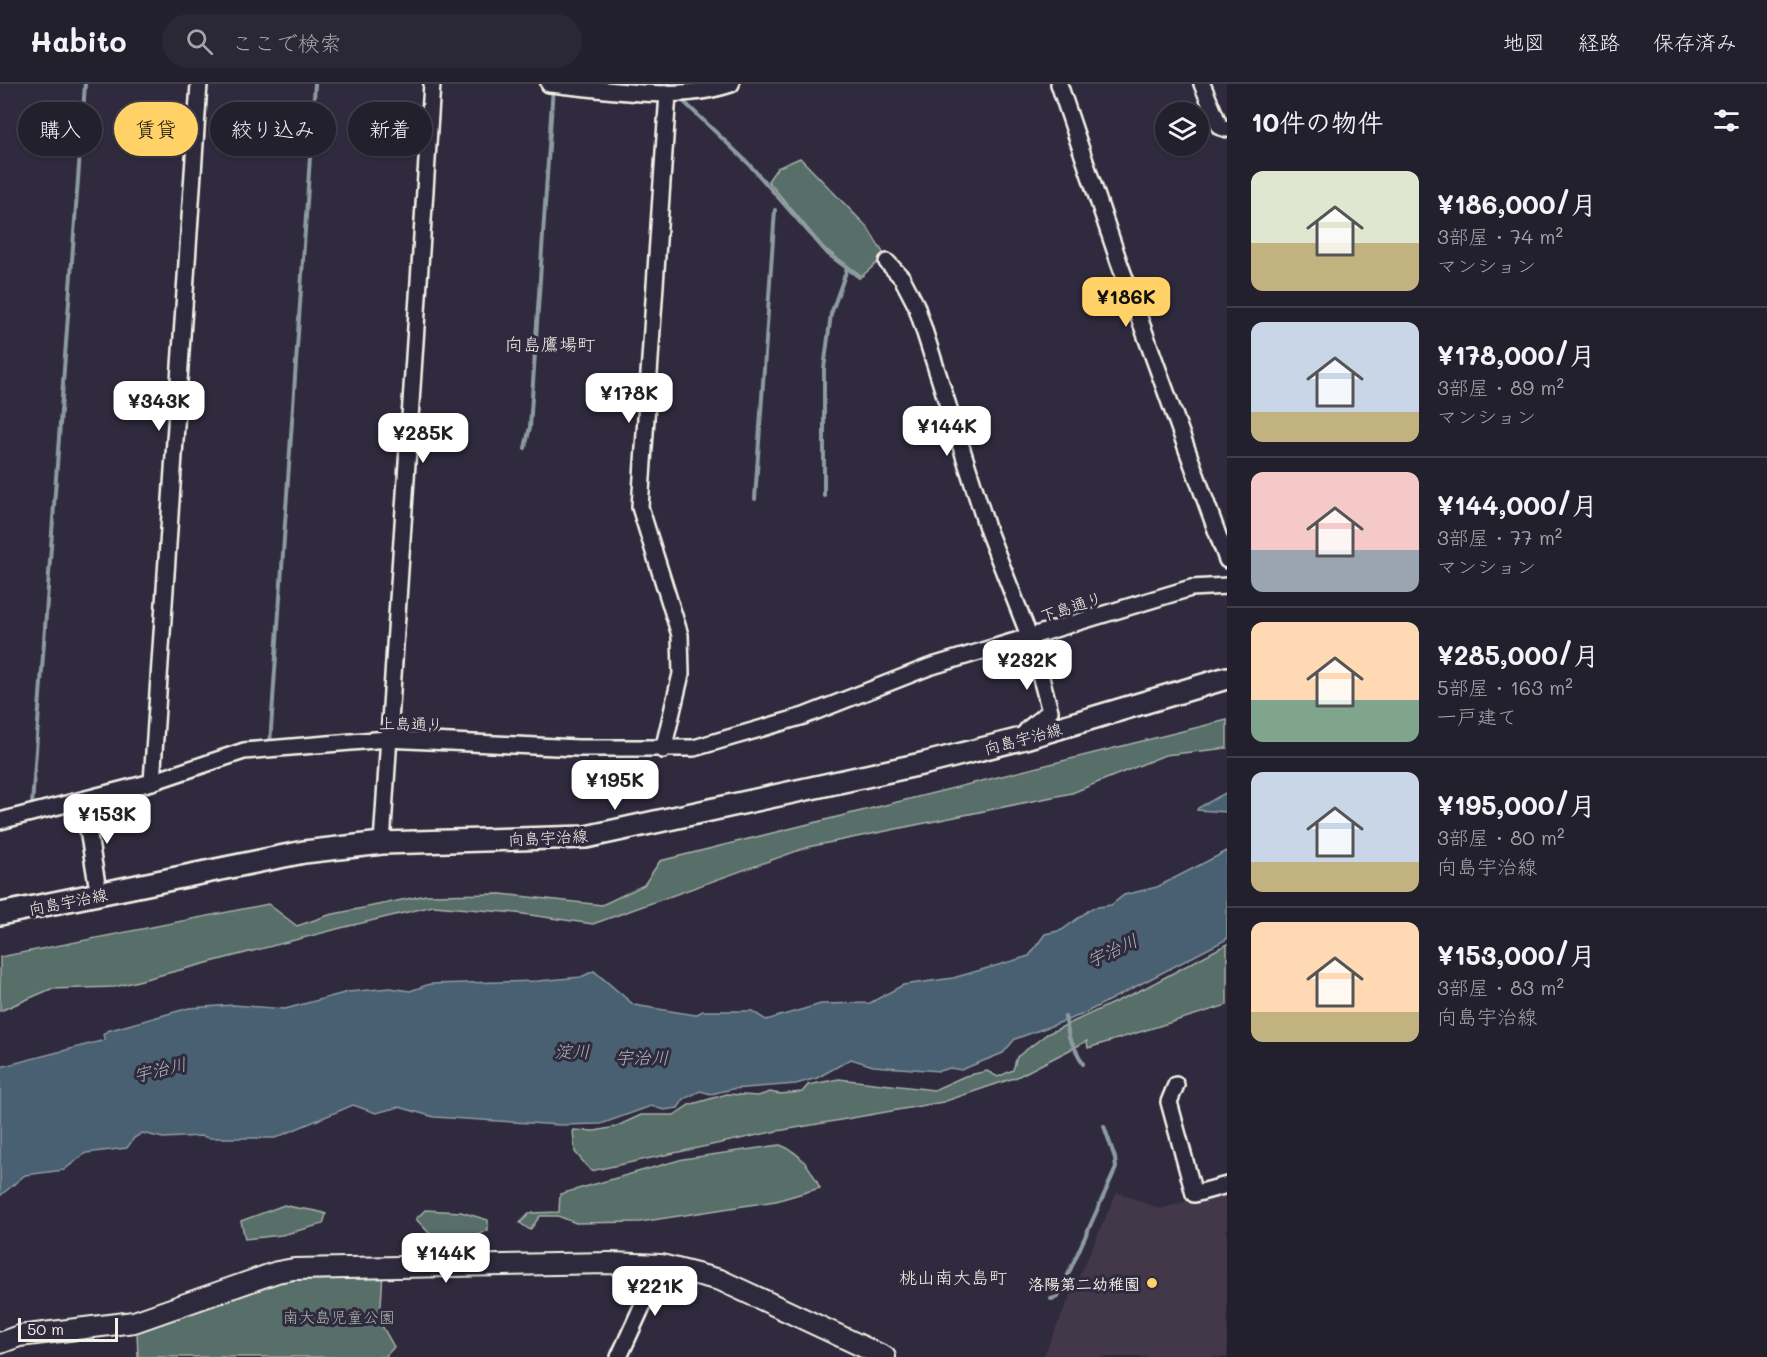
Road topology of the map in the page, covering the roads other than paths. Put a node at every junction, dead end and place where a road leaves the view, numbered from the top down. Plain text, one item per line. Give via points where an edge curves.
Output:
1 (199, 84) edge
2 (432, 84) edge
3 (549, 84) edge
4 (731, 84) edge
5 (1059, 84) edge
6 (1203, 84) edge
7 (558, 85) edge
8 (668, 93) junction
9 (1227, 129) edge
10 (887, 262) dead end
11 (1227, 560) edge
12 (1227, 586) edge
13 (1030, 638) junction
14 (1227, 678) edge
15 (826, 708) joint
16 (387, 739) junction
17 (1019, 740) junction
18 (663, 750) junction
19 (152, 782) junction
20 (83, 800) junction
21 (0, 821) edge
22 (382, 843) junction
23 (99, 896) junction
24 (0, 914) edge
25 (1176, 1085) dead end
26 (1227, 1185) edge
27 (661, 1265) junction
28 (0, 1343) edge
29 (618, 1357) edge
30 (885, 1357) edge

1 - 19 street
2 - 16 street
3 - 7 street
4 - 8 street via 712,91
5 - 11 street
6 - 9 street via 1216,121
7 - 8 street
8 - 18 street via 640,507 680,635 681,674
10 - 13 street via 902,278 916,305 988,531
12 - 13 street, 下島通り via 1191,588
13 - 15 street, 下島通り via 929,667
13 - 17 street via 1050,711
14 - 17 main road, 向島宇治線
15 - 18 street, 上島通り via 694,748
16 - 18 street, 上島通り
16 - 19 street, 上島通り via 244,751
16 - 22 street
17 - 22 main road, 向島宇治線 via 586,837
19 - 20 street, 上島通り
20 - 21 street, 上島通り
20 - 23 street
22 - 23 main road, 向島宇治線 via 304,852
23 - 24 main road, 向島宇治線
25 - 26 street via 1169,1102 1194,1194
27 - 28 street via 294,1269 134,1322 19,1336
27 - 29 street
27 - 30 street via 720,1280

